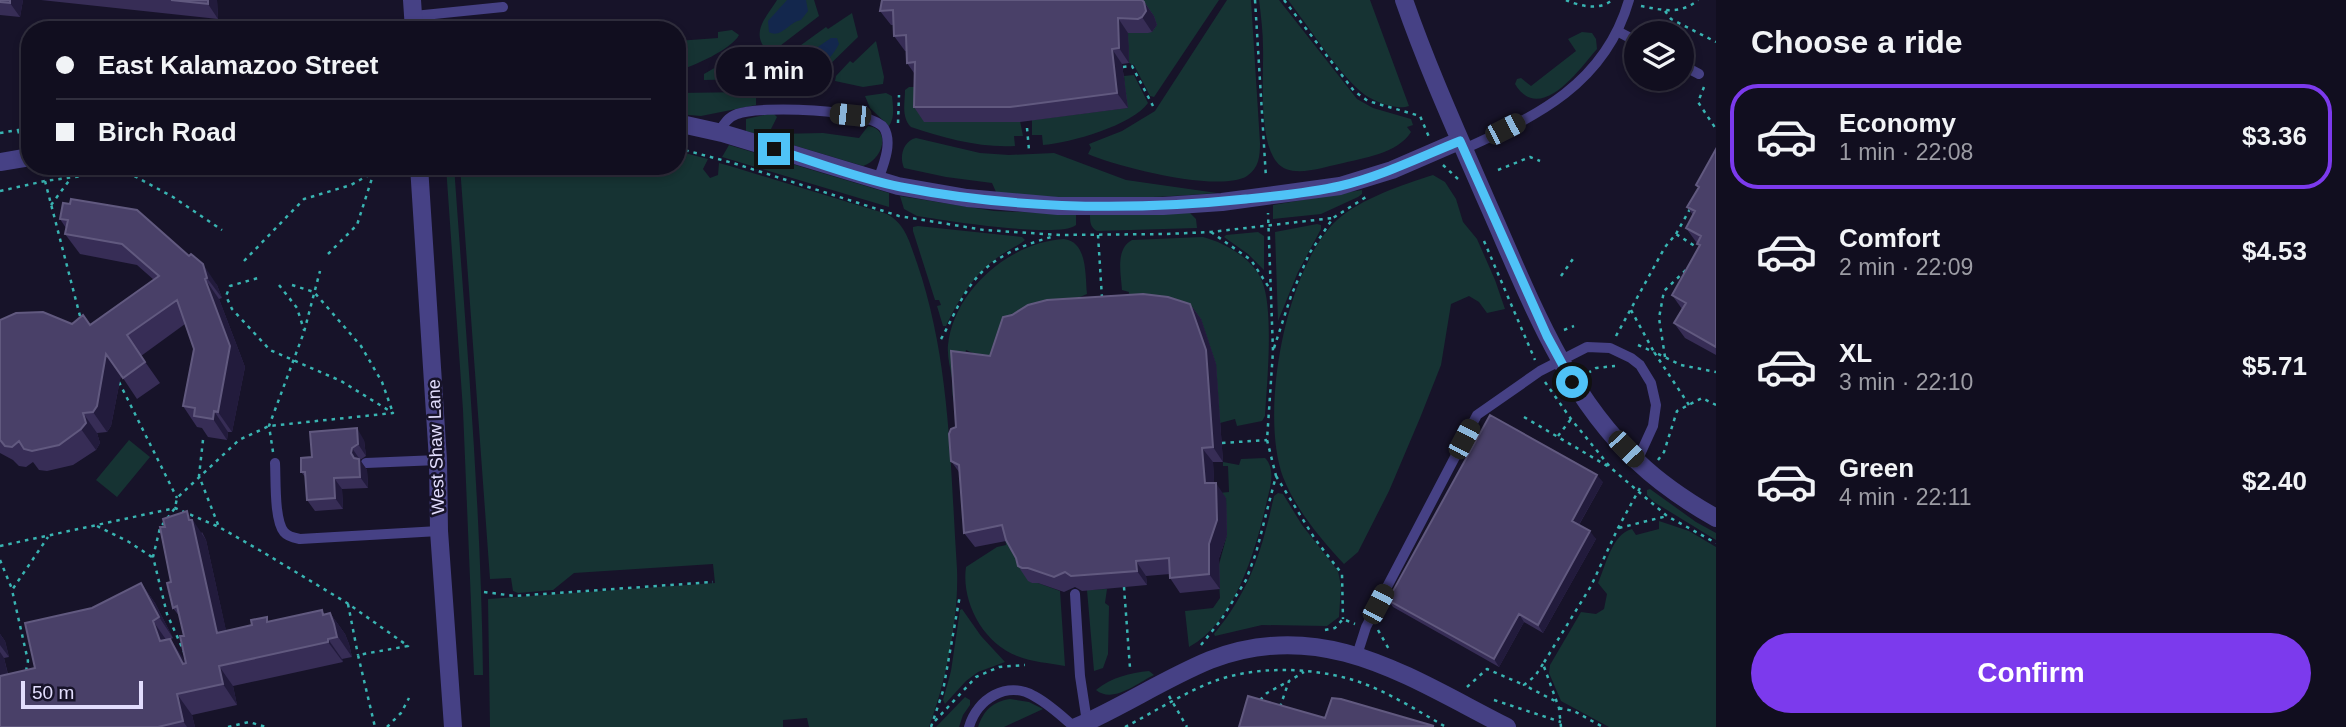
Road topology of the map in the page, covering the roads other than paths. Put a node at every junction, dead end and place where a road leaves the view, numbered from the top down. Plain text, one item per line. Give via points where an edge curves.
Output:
1 (1404, 0) edge
2 (1628, 1) edge
3 (503, 7) dead end
4 (413, 15) edge
5 (1618, 31) junction
6 (1624, 34) edge
7 (1694, 71) edge
8 (1699, 74) dead end
9 (686, 125) edge
10 (719, 132) junction
11 (1462, 145) junction
12 (21, 158) edge
13 (0, 162) edge
14 (420, 175) edge
15 (878, 180) junction
16 (1559, 360) junction
17 (438, 460) junction
18 (275, 463) road end
19 (366, 463) dead end
20 (1643, 467) junction
21 (1716, 518) edge
22 (439, 531) junction
23 (1075, 594) edge
24 (1357, 654) junction
25 (1079, 725) edge
26 (453, 727) edge
27 (969, 727) edge
28 (1507, 727) edge

1 - 11 street
2 - 5 lane
3 - 4 lane
5 - 6 lane
5 - 11 lane via 1579,84 1555,103
7 - 8 lane
9 - 10 street
10 - 15 street
10 - 15 lane via 734,115 758,109 867,118 880,124 887,138
11 - 15 street via 1340,186 1163,206 1058,206 967,198
11 - 16 street
12 - 13 street
14 - 17 street, West Shaw Lane
16 - 20 street via 1607,429
16 - 20 lane via 1598,346 1636,361 1651,383 1656,405
16 - 24 lane via 1476,415 1366,627
17 - 19 lane
17 - 22 street, West Shaw Lane
18 - 22 lane via 279,521 292,537
20 - 21 street
22 - 26 street, West Shaw Lane
23 - 25 lane
24 - 25 street via 1294,645 1233,653 1194,667
24 - 28 street via 1398,670
25 - 27 lane via 1018,690 993,694 972,716

